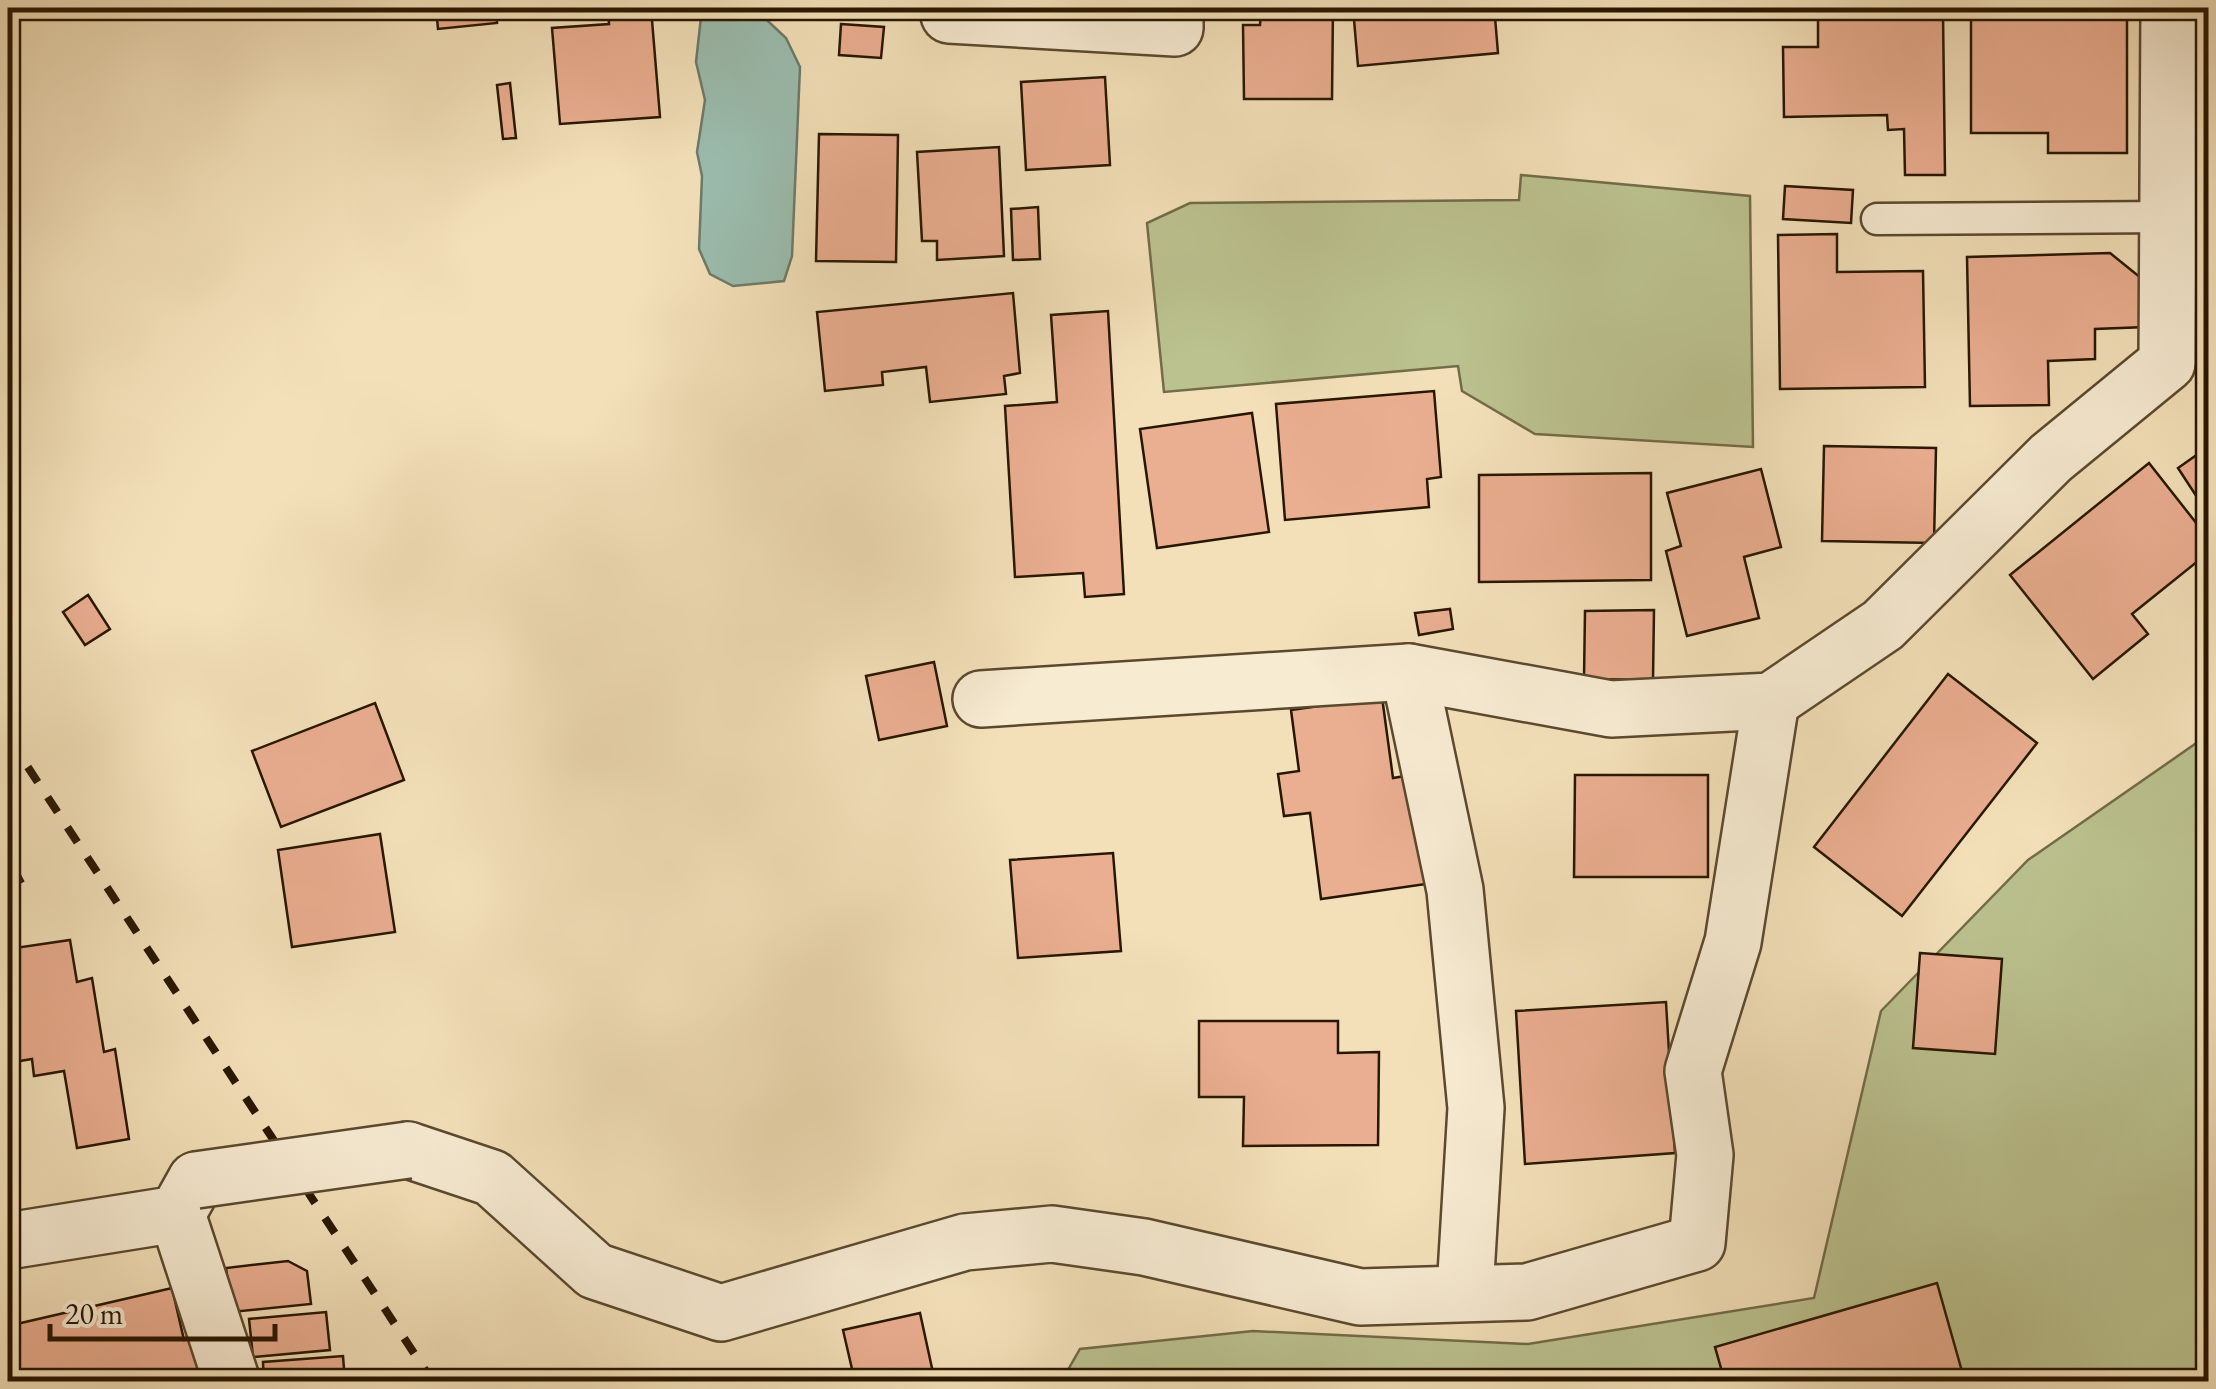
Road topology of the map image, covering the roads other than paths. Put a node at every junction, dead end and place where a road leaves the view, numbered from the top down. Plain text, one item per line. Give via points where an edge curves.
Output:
1 (1175, 8) edge
2 (2169, 8) edge
3 (948, 15) dead end
4 (2168, 217) junction
5 (1877, 219) dead end
6 (1408, 672) junction
7 (981, 699) dead end
8 (1771, 701) junction
9 (187, 1197) junction
10 (8, 1242) edge
11 (1464, 1291) junction
12 (232, 1382) edge

1 - 3 street via 1175,28
2 - 4 street
4 - 5 lane
4 - 8 street via 2167,363 2051,458 1883,625
6 - 7 street
6 - 8 street via 1611,709
6 - 11 street via 1456,890 1474,1088
8 - 11 street via 1733,942 1692,1071 1705,1155 1698,1243 1526,1292
9 - 10 street
9 - 11 street, bridge via 408,1150 492,1178 596,1270 722,1313 966,1242 1052,1234 1144,1247 1360,1297
9 - 12 street

